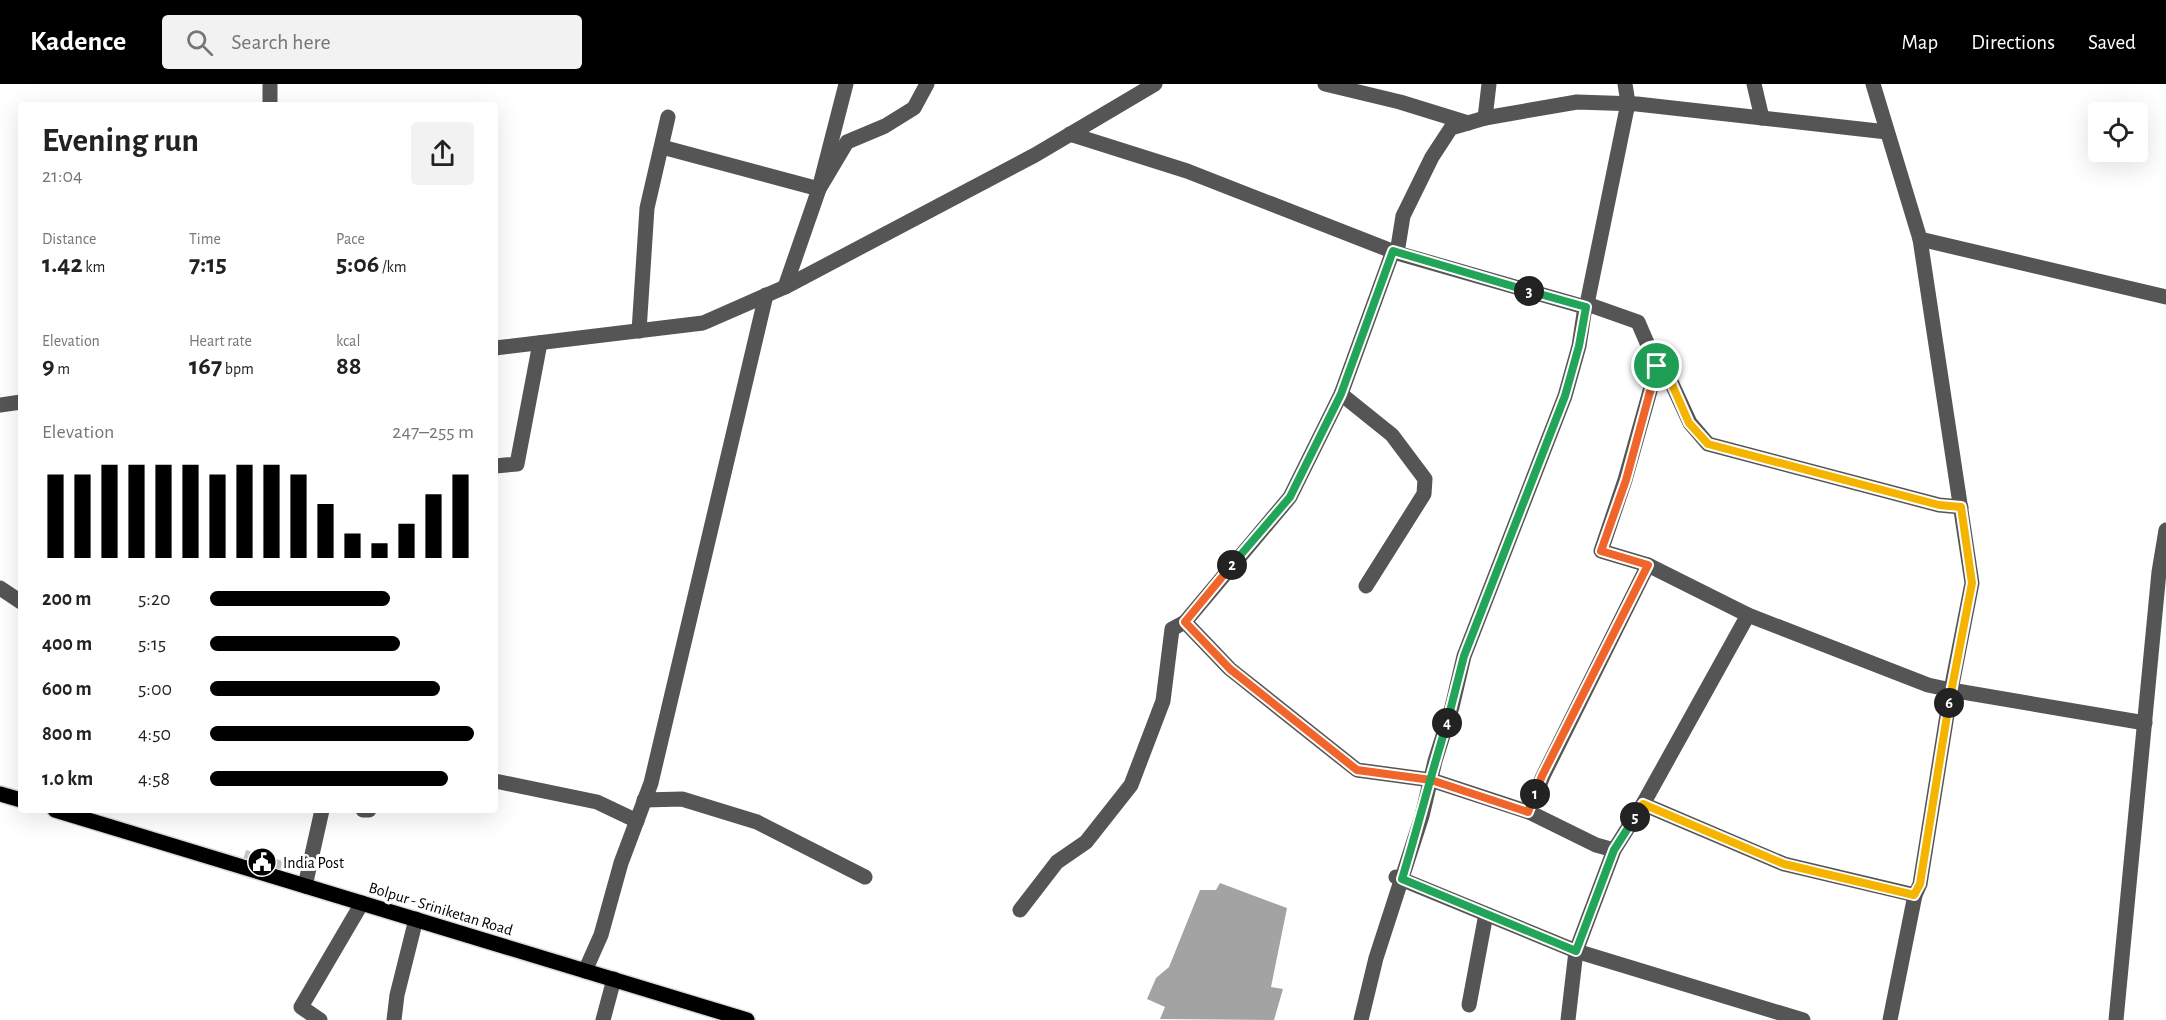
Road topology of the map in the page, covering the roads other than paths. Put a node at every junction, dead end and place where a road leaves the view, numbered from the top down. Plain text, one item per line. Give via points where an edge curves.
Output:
1 (270, 84) edge
2 (846, 84) edge
3 (927, 84) edge
4 (1155, 84) edge
5 (1325, 84) edge
6 (1489, 84) edge
7 (1625, 84) edge
8 (1754, 84) edge
9 (1873, 84) edge
10 (270, 102) edge
11 (1628, 103) junction
12 (668, 117) dead end
13 (1485, 118) junction
14 (1762, 118) junction
15 (1468, 123) junction
16 (1887, 132) junction
17 (1070, 134) junction
18 (662, 147) junction
19 (819, 189) junction
20 (1920, 239) junction
21 (1395, 252) junction
22 (785, 286) junction
23 (766, 295) junction
24 (2166, 297) edge
25 (639, 331) junction
26 (540, 343) junction
27 (498, 348) edge
28 (1657, 366) junction
29 (1341, 394) junction
30 (18, 402) edge
31 (0, 405) edge
32 (498, 466) edge
33 (1961, 507) junction
34 (2166, 530) edge
35 (1648, 565) junction
36 (1365, 586) dead end
37 (0, 588) edge
38 (18, 600) edge
39 (1748, 615) junction
40 (1185, 622) junction
41 (1951, 690) junction
42 (2145, 723) junction
43 (1431, 780) junction
44 (498, 782) edge
45 (0, 794) edge
46 (18, 799) edge
47 (645, 800) junction
48 (1643, 804) junction
49 (1528, 812) junction
50 (65, 813) edge
51 (321, 813) edge
52 (637, 820) junction
53 (1614, 850) junction
54 (865, 877) dead end
55 (1399, 878) junction
56 (305, 886) junction
57 (1914, 895) junction
58 (362, 903) junction
59 (1020, 910) dead end
60 (1486, 914) junction
61 (416, 919) junction
62 (1576, 951) junction
63 (585, 971) junction
64 (614, 980) junction
65 (1469, 1005) dead end
66 (320, 1020) edge
67 (394, 1020) edge
68 (603, 1020) edge
69 (747, 1020) edge
70 (1361, 1020) edge
71 (1568, 1020) edge
72 (1803, 1020) edge
73 (1890, 1020) edge
74 (2116, 1020) edge

1 - 10 street
2 - 19 street
3 - 19 street via 914,108 847,142
4 - 17 street
5 - 15 street
6 - 13 street
7 - 11 street
8 - 14 street
9 - 16 street
11 - 13 street via 1576,102
11 - 14 street
11 - 28 street via 1587,304 1638,322
12 - 18 street
13 - 15 street
14 - 16 street
15 - 21 street via 1451,128 1432,157 1403,216
16 - 20 street
17 - 21 street via 1187,171
17 - 22 street
18 - 19 street
18 - 25 street via 647,208
19 - 22 street
20 - 24 street
20 - 33 street
21 - 29 street
21 - 43 street via 1586,307 1565,396 1464,656
22 - 23 street
23 - 25 street via 703,323
23 - 47 street
25 - 26 street
26 - 27 street
26 - 32 street via 517,464
28 - 33 street via 1667,373 1689,423 1708,444 1939,505
28 - 35 street via 1626,480 1601,551
29 - 36 street via 1392,435 1425,479 1424,494
29 - 40 street via 1290,497
30 - 31 street
33 - 41 street via 1972,583
34 - 42 street
35 - 39 street
35 - 49 street via 1542,776
37 - 38 street
39 - 41 street via 1928,685
39 - 48 street
40 - 43 street via 1230,669 1357,770
40 - 59 street via 1172,629 1163,701 1131,785 1086,842 1057,862
41 - 42 street
41 - 57 street via 1920,884
42 - 74 street
43 - 49 street
43 - 55 street
44 - 52 street via 597,802
45 - 46 main road
47 - 52 street
47 - 54 street via 682,799 757,822
48 - 53 street
48 - 57 street via 1784,864
49 - 53 street
50 - 56 main road, Bolpur - Sriniketan Road
51 - 56 street
52 - 63 street via 601,935
53 - 62 street
55 - 60 street
55 - 70 street
56 - 58 main road, Bolpur - Sriniketan Road
57 - 73 street
58 - 61 main road, Bolpur - Sriniketan Road
58 - 66 street via 301,1007
60 - 62 street
60 - 65 street
61 - 63 main road, Bolpur - Sriniketan Road
61 - 67 street
62 - 71 street
62 - 72 street
63 - 64 main road, Bolpur - Sriniketan Road
64 - 68 street
64 - 69 main road, Bolpur - Sriniketan Road

